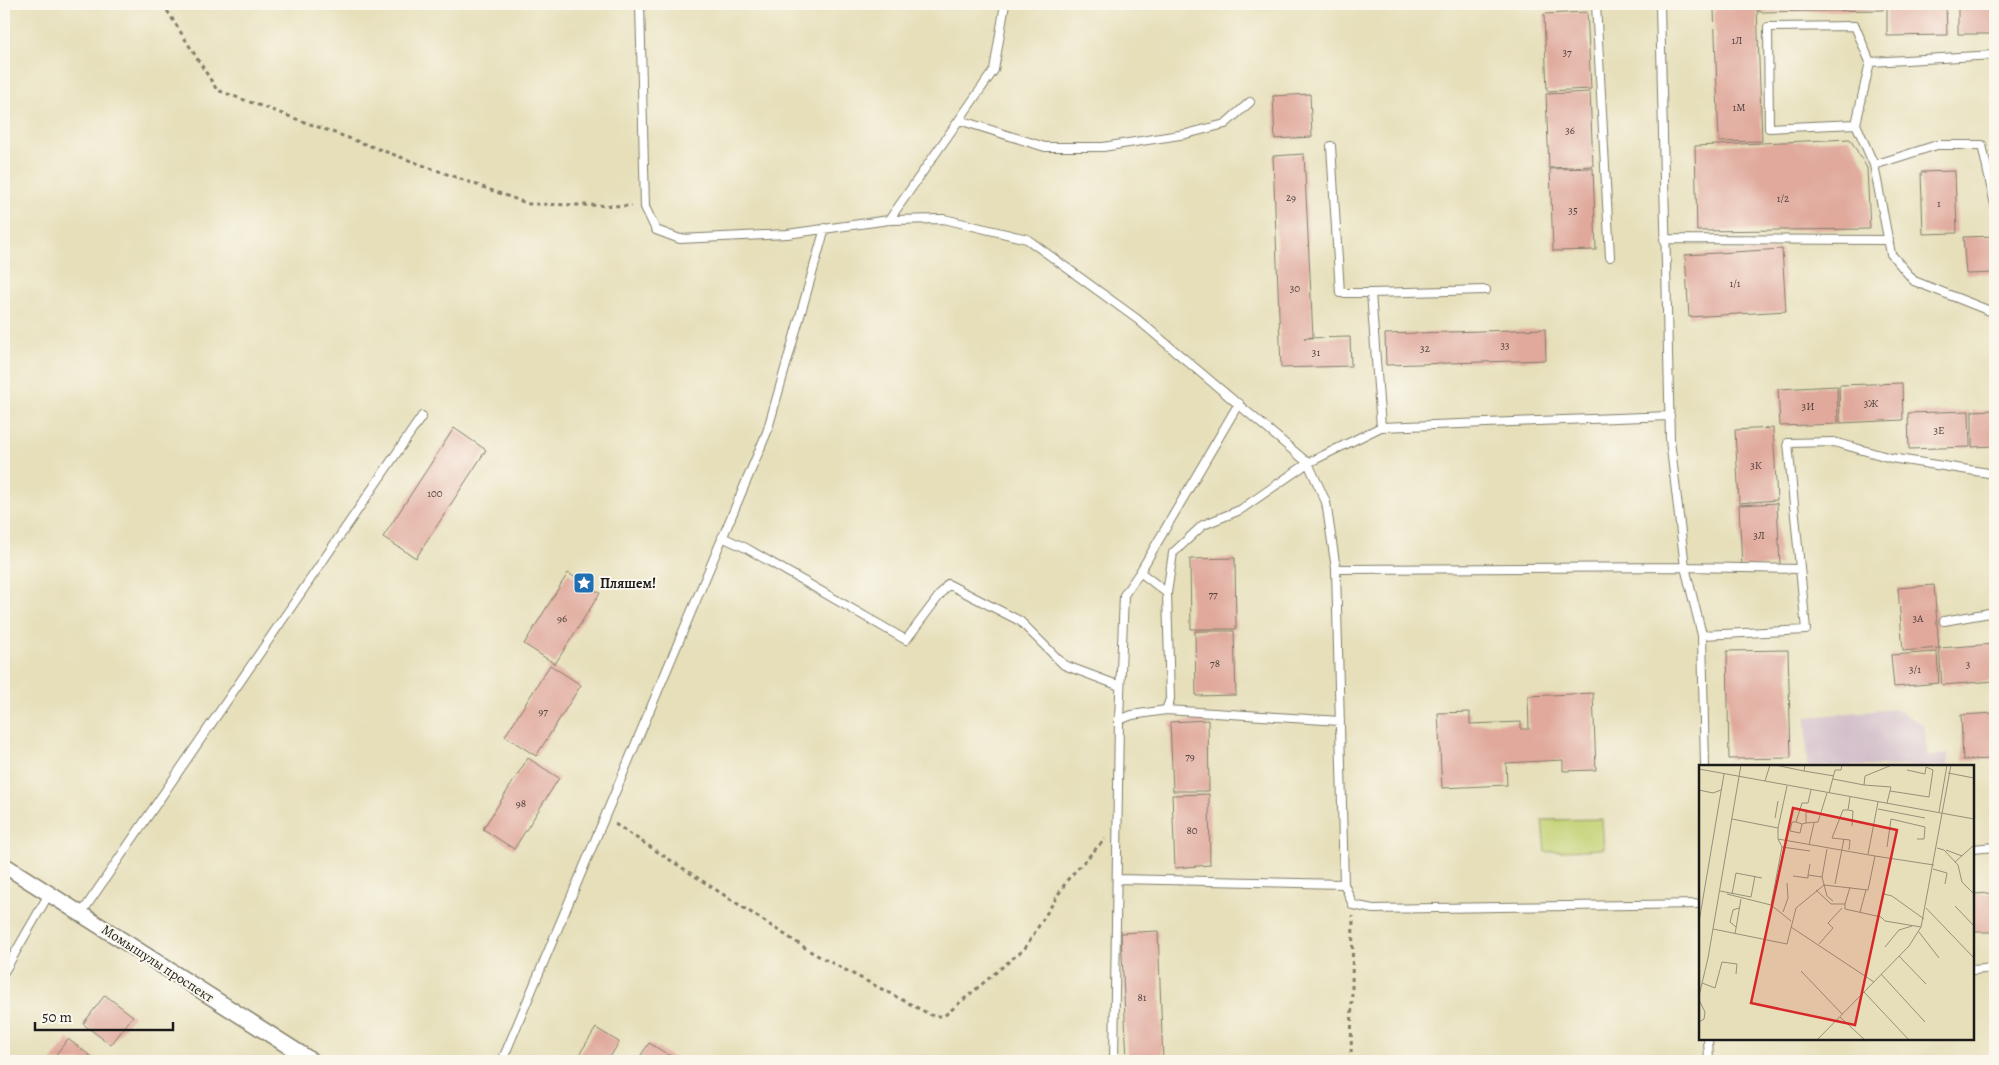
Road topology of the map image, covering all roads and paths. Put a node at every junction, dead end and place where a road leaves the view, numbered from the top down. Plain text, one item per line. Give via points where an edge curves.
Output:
1 (163, 4) edge
2 (640, 4) edge
3 (1005, 4) edge
4 (1596, 4) edge
5 (1660, 4) edge
6 (1995, 56) edge
7 (1870, 62) junction
8 (1250, 102) dead end
9 (959, 120) junction
10 (1856, 124) junction
11 (1331, 146) dead end
12 (1874, 164) junction
13 (1995, 204) edge
14 (645, 207) junction
15 (889, 220) junction
16 (825, 228) junction
17 (1664, 239) junction
18 (1890, 240) junction
19 (1610, 257) dead end
20 (1486, 290) dead end
21 (1370, 293) junction
22 (1995, 311) edge
23 (1239, 403) junction
24 (422, 416) dead end
25 (1670, 416) junction
26 (1381, 427) junction
27 (1308, 463) junction
28 (1995, 474) edge
29 (722, 537) junction
30 (1685, 566) junction
31 (1336, 569) junction
32 (1800, 569) junction
33 (1140, 572) junction
34 (1167, 593) junction
35 (1995, 612) edge
36 (1944, 621) dead end
37 (1702, 635) junction
38 (1120, 686) junction
39 (1166, 710) junction
40 (1119, 720) junction
41 (1340, 721) junction
42 (1705, 765) edge
43 (604, 817) junction
44 (1118, 824) junction
45 (1995, 847) edge
46 (1974, 849) edge
47 (4, 865) edge
48 (1117, 879) junction
49 (1344, 884) junction
50 (49, 894) junction
51 (1699, 904) edge
52 (1353, 905) junction
53 (81, 914) junction
54 (1995, 968) edge
55 (1974, 970) edge
56 (4, 972) edge
57 (1708, 1040) edge
58 (312, 1061) edge
59 (502, 1061) edge
60 (1114, 1061) edge
61 (1351, 1061) edge
62 (1709, 1061) edge

1 - 14 path via 217,90 529,204
2 - 14 lane
3 - 9 lane via 994,70
4 - 19 lane
5 - 17 lane
6 - 7 lane
7 - 10 lane
7 - 10 lane via 1855,26 1768,27 1770,128
8 - 9 lane via 1225,124 1186,134 1103,146 1045,147
9 - 15 lane
10 - 12 lane
11 - 21 lane via 1340,293
12 - 13 lane via 1937,144 1982,145
12 - 18 lane
14 - 16 lane via 656,230 680,239 787,234
15 - 16 lane
15 - 23 lane via 944,219 1027,239 1137,319
16 - 29 lane via 767,432
17 - 18 lane
17 - 25 lane
18 - 22 lane via 1891,254 1914,281
20 - 21 lane
21 - 26 lane
23 - 27 lane
23 - 33 lane
24 - 53 lane
25 - 26 lane
25 - 30 lane
26 - 27 lane
27 - 31 lane via 1326,502
27 - 34 lane via 1240,510 1203,525 1173,553
28 - 32 lane via 1892,458 1834,442 1788,443
29 - 38 lane via 906,640 948,584 1020,622 1064,665
29 - 43 lane
30 - 31 lane
30 - 32 lane
30 - 37 lane
31 - 41 lane
32 - 37 lane via 1806,630
33 - 34 lane
33 - 38 lane via 1124,595
34 - 39 lane via 1170,699
35 - 36 lane
37 - 42 lane
38 - 40 lane
39 - 40 lane
39 - 41 lane
40 - 44 lane
41 - 49 lane
43 - 44 path via 813,953 933,1016 944,1016 1025,948 1068,879
43 - 59 lane
44 - 48 lane
45 - 46 lane
47 - 50 street, Момышулы проспект
48 - 49 lane
48 - 60 lane
49 - 52 lane
50 - 53 street, Момышулы проспект
50 - 56 lane
51 - 52 lane via 1373,910
52 - 61 path
53 - 58 street, Момышулы проспект
54 - 55 lane
57 - 62 lane

